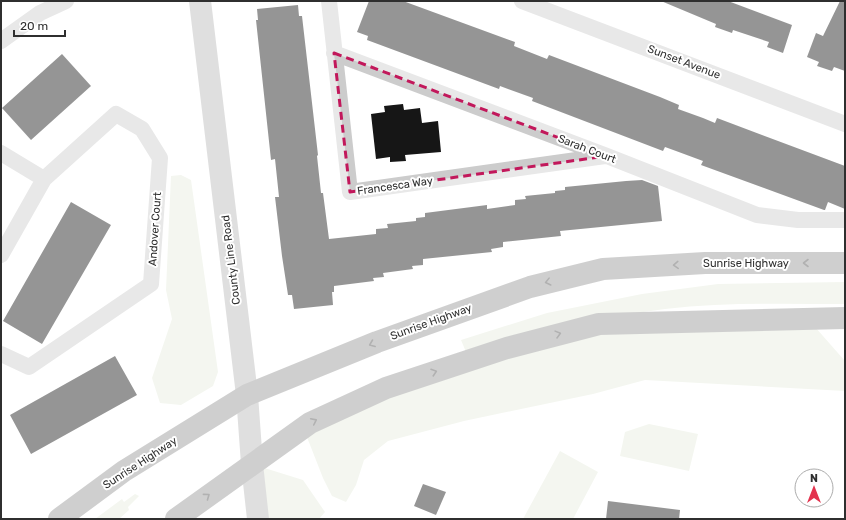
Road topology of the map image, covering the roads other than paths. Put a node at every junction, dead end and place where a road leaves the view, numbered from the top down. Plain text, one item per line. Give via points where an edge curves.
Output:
1 (66, 1) edge
2 (200, 1) edge
3 (329, 1) edge
4 (522, 1) edge
5 (1, 41) edge
6 (334, 53) junction
7 (845, 124) edge
8 (1, 153) edge
9 (607, 156) junction
10 (44, 180) junction
11 (845, 220) edge
12 (1, 254) edge
13 (845, 263) edge
14 (845, 318) edge
15 (1, 354) edge
16 (247, 395) junction
17 (252, 464) junction
18 (59, 519) edge
19 (176, 519) edge
20 (258, 519) edge

1 - 5 street via 40,13
2 - 16 main road, County Line Road
3 - 6 street, Francesca Way
4 - 7 street, Sunset Avenue
6 - 9 street, Sarah Court
6 - 9 street, Francesca Way via 350,192
8 - 10 street
9 - 11 street, Sarah Court via 757,215 798,220
10 - 12 street, Andover Court
10 - 15 street, Andover Court via 116,114 142,129 160,158 151,284 29,367
13 -> 16 highway, Sunrise Highway via 705,263 603,269 530,287 461,311
17 -> 14 highway via 310,423 386,388 507,348 600,324
16 - 17 main road, County Line Road
16 - 18 highway, Sunrise Highway via 124,471
19 -> 17 highway
17 - 20 main road, County Line Road

